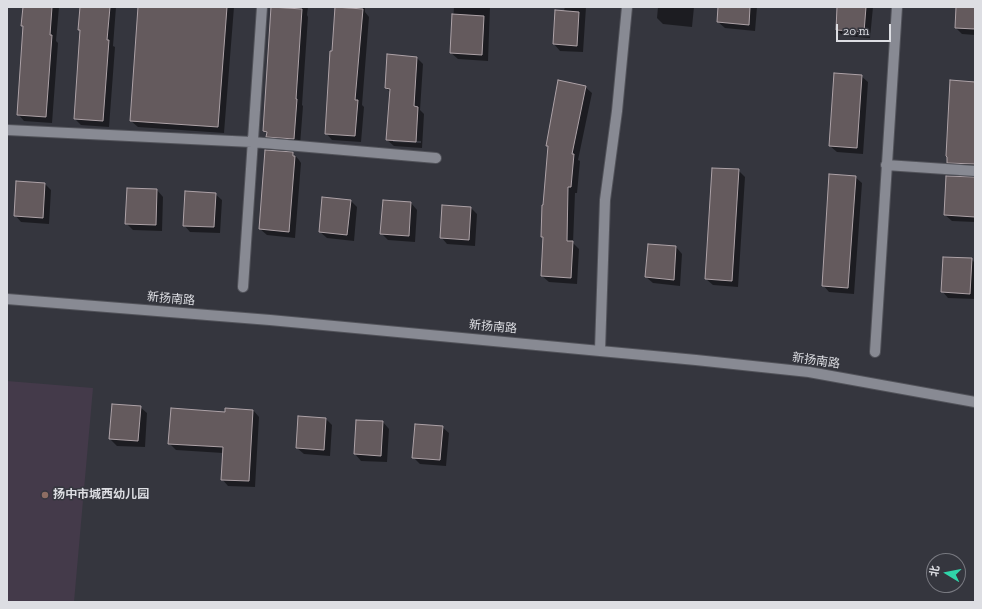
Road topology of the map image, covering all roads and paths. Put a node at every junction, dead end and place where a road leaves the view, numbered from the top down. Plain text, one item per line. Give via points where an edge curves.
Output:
1 (262, 7) edge
2 (627, 7) edge
3 (897, 7) edge
4 (7, 130) edge
5 (252, 142) junction
6 (436, 158) dead end
7 (886, 165) junction
8 (975, 171) edge
9 (243, 287) dead end
10 (7, 299) edge
11 (600, 350) junction
12 (875, 352) dead end
13 (975, 402) edge

1 - 5 street
2 - 11 street via 605,200
3 - 7 street
4 - 5 street
5 - 6 street
5 - 9 street
7 - 8 street
7 - 12 street
10 - 11 street, 新扬南路
11 - 13 street, 新扬南路 via 809,372

